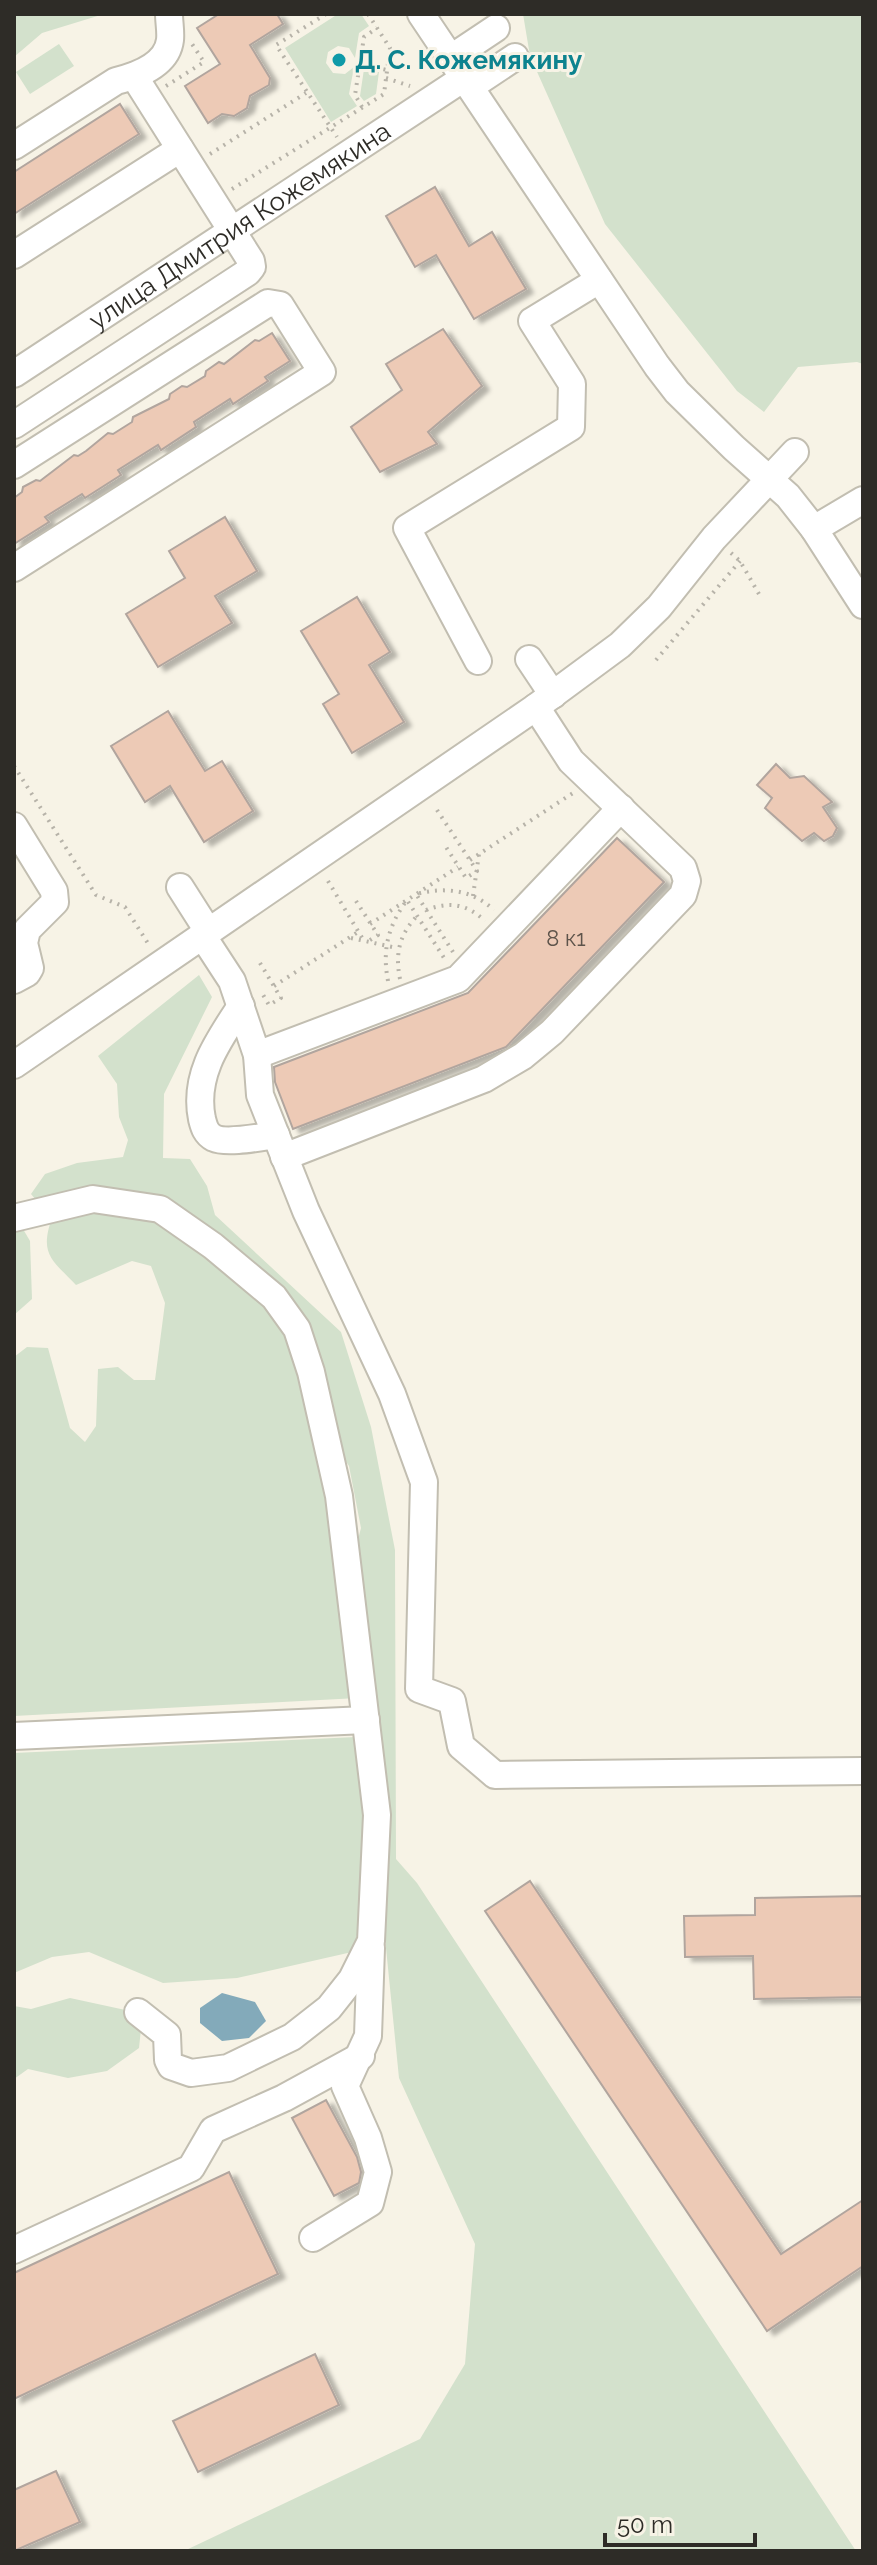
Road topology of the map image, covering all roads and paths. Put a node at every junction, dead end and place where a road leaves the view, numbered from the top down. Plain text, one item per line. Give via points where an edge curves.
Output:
1 (169, 14) edge
2 (326, 14) edge
3 (368, 14) edge
4 (421, 14) edge
5 (377, 28) junction
6 (496, 28) dead end
7 (515, 57) dead end
8 (360, 64) junction
9 (387, 70) junction
10 (461, 75) junction
11 (134, 76) junction
12 (386, 78) junction
13 (413, 90) dead end
14 (306, 93) junction
15 (362, 107) junction
16 (330, 127) junction
17 (14, 146) edge
18 (186, 157) junction
19 (213, 201) junction
20 (232, 231) junction
21 (14, 255) edge
22 (599, 280) junction
23 (14, 374) edge
24 (14, 425) edge
25 (795, 452) dead end
26 (14, 465) edge
27 (770, 479) junction
28 (863, 500) edge
29 (814, 529) junction
30 (726, 548) dead end
31 (740, 561) junction
32 (14, 568) edge
33 (759, 594) dead end
34 (863, 605) edge
35 (529, 659) dead end
36 (656, 660) dead end
37 (478, 661) dead end
38 (545, 701) junction
39 (14, 766) edge
40 (592, 781) junction
41 (621, 808) junction
42 (437, 810) dead end
43 (14, 826) edge
44 (444, 844) dead end
45 (479, 853) junction
46 (470, 860) junction
47 (458, 867) junction
48 (477, 871) junction
49 (328, 881) dead end
50 (180, 887) dead end
51 (416, 894) junction
52 (473, 896) junction
53 (407, 900) junction
54 (356, 901) dead end
55 (426, 910) junction
56 (417, 916) junction
57 (433, 921) junction
58 (370, 924) junction
59 (424, 927) junction
60 (504, 930) junction
61 (358, 932) junction
62 (205, 933) junction
63 (349, 938) junction
64 (366, 941) junction
65 (385, 945) junction
66 (149, 946) dead end
67 (398, 948) junction
68 (260, 963) dead end
69 (462, 975) junction
70 (14, 980) edge
71 (255, 982) dead end
72 (274, 986) junction
73 (403, 999) junction
74 (241, 1006) junction
75 (257, 1055) junction
76 (14, 1065) edge
77 (280, 1146) junction
78 (14, 1218) edge
79 (366, 1720) junction
80 (14, 1736) edge
81 (863, 1771) edge
82 (371, 1941) junction
83 (138, 2012) dead end
84 (361, 2056) junction
85 (313, 2238) dead end
86 (14, 2250) edge

1 - 11 street via 170,42 164,58
2 - 14 path via 276,45
3 - 5 path
4 - 10 street
5 - 8 path via 364,37
5 - 9 path via 390,48
6 - 10 street
7 - 10 street
8 - 9 path
8 - 15 path via 355,95
9 - 12 path
10 - 20 street, улица Дмитрия Кожемякина
10 - 22 street
11 - 17 street via 116,81
11 - 18 street
12 - 13 path
12 - 15 path via 384,94
14 - 16 path
14 - 18 path
15 - 16 path
16 - 19 path
18 - 19 street
18 - 21 street
19 - 20 street
20 - 23 street, улица Дмитрия Кожемякина
20 - 24 street via 251,261 248,272
22 - 27 street via 677,392
22 - 37 street via 532,321 572,384 571,427 407,528
25 - 27 street
26 - 32 street via 268,303 280,305 322,372
27 - 29 street
27 - 38 street via 659,607 620,645
28 - 29 street
29 - 34 street
30 - 31 path
31 - 33 path
31 - 36 path
35 - 38 street
38 - 40 street via 571,761
38 - 62 street
39 - 66 path via 96,895 125,907
40 - 41 street
40 - 45 path
41 - 60 street
41 - 77 street via 683,868 687,881 683,895 563,1021 523,1056 484,1079
42 - 46 path
43 - 70 street via 54,891 55,902 27,930 24,943 30,968
44 - 47 path
45 - 46 path
45 - 48 path
46 - 48 path
47 - 48 path via 466,878
47 - 51 path
48 - 52 path
49 - 61 path
50 - 62 street
51 - 52 path via 455,890
51 - 53 path
51 - 55 path
52 - 60 path via 486,903
53 - 56 path
53 - 58 path
53 - 65 path
54 - 58 path
55 - 57 path
55 - 60 path via 459,904
56 - 59 path
56 - 67 path
57 - 59 path
57 - 69 path
58 - 64 path via 378,935
59 - 69 path
60 - 69 street
61 - 63 path
61 - 64 path
62 - 74 street
62 - 76 street
63 - 64 path
63 - 72 path
64 - 65 path
65 - 67 path
65 - 73 path via 389,984
67 - 73 path
68 - 72 path
69 - 73 street
71 - 72 path via 269,1005 281,998
73 - 75 street
74 - 75 street
74 - 77 street via 200,1080 204,1129 222,1140
75 - 77 street via 260,1095
77 - 81 street via 392,1394 424,1482 419,1689 452,1701 461,1746 495,1775
78 - 79 street via 93,1199 160,1209 274,1297 297,1329 339,1496
79 - 80 street
79 - 82 street via 377,1815
82 - 83 street via 352,1979 329,2008 292,2037 228,2068 191,2073 171,2066 167,2035
82 - 84 street via 368,2036
84 - 85 street via 345,2086 378,2172 370,2203
84 - 86 street via 213,2130 191,2168

